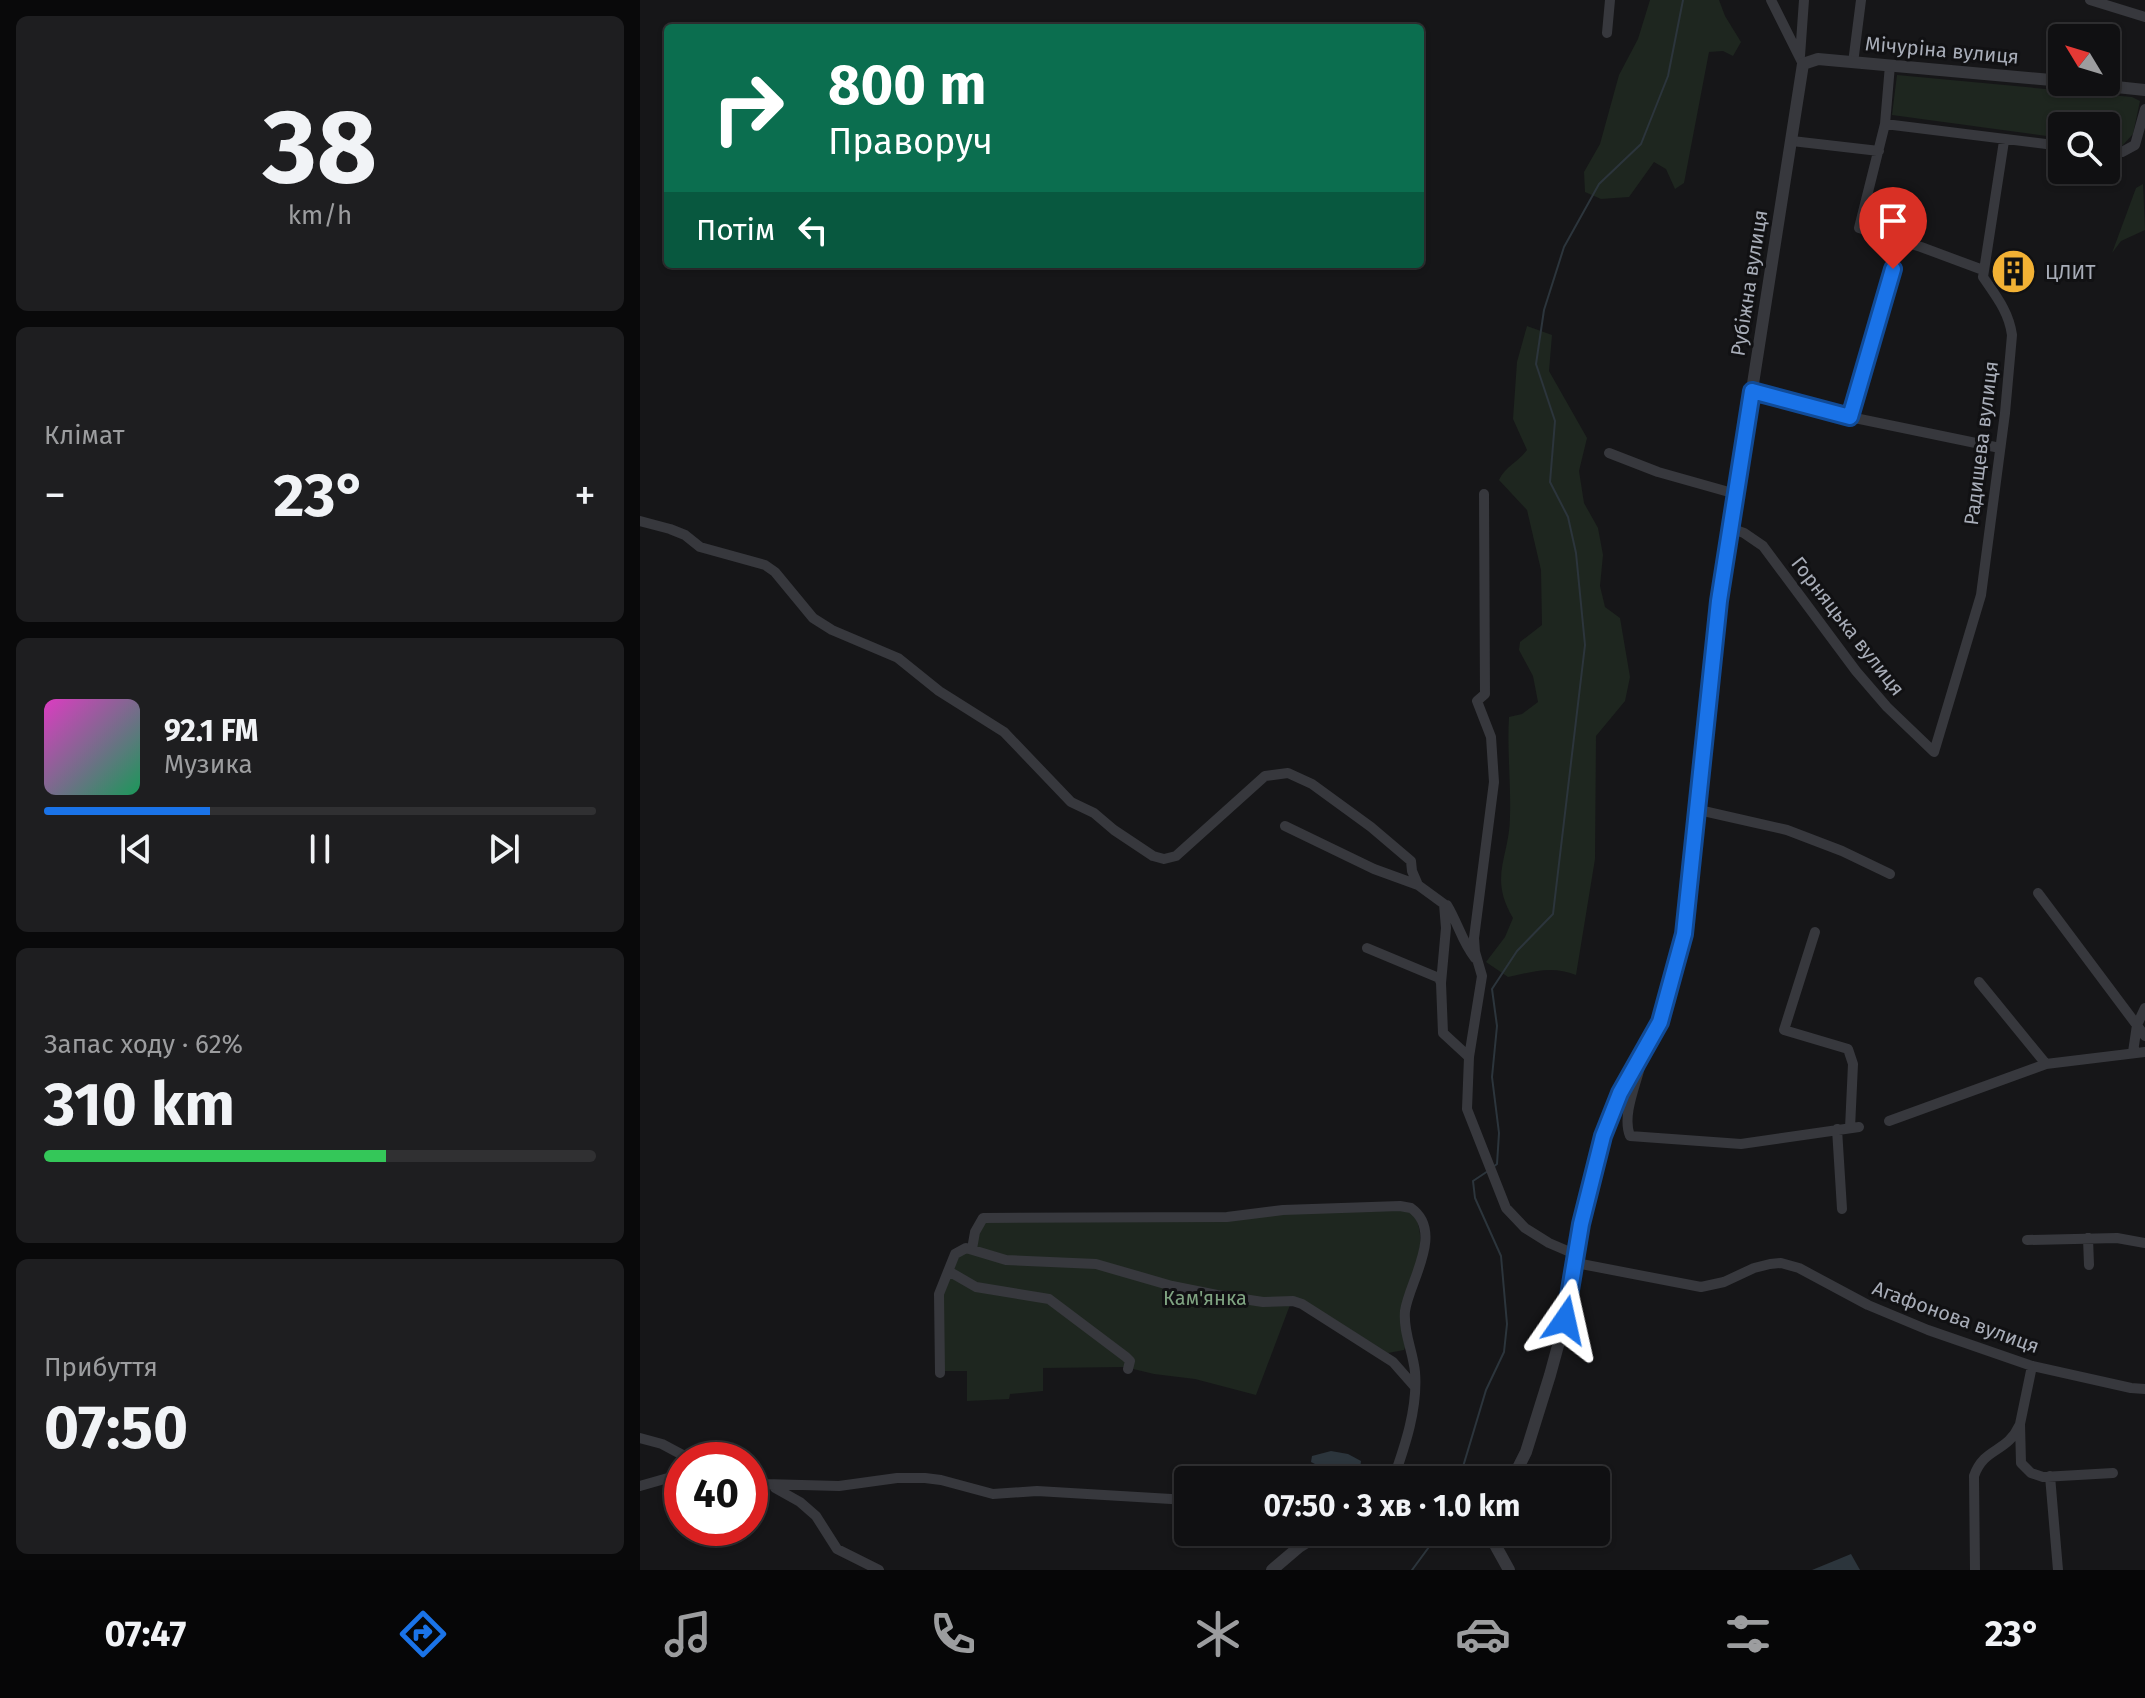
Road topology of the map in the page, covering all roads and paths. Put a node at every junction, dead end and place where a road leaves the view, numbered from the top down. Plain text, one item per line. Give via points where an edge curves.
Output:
1 (1610, 0) edge
2 (1771, 0) edge
3 (1804, 0) edge
4 (1861, 0) edge
5 (2090, 0) edge
6 (2145, 17) edge
7 (1607, 33) dead end
8 (1801, 61) junction
9 (1853, 63) junction
10 (1890, 65) junction
11 (2048, 80) edge
12 (2120, 87) edge
13 (2145, 90) edge
14 (2145, 109) edge
15 (1885, 124) junction
16 (1792, 141) junction
17 (2004, 141) junction
18 (2048, 145) edge
19 (1879, 151) junction
20 (2120, 152) edge
21 (1900, 242) junction
22 (1983, 270) junction
23 (1752, 391) junction
24 (1850, 417) junction
25 (2000, 448) junction
26 (1609, 453) dead end
27 (1484, 494) dead end
28 (1736, 494) junction
29 (640, 521) edge
30 (1730, 528) junction
31 (1934, 752) joint
32 (1699, 810) junction
33 (1285, 826) dead end
34 (1890, 874) dead end
35 (1418, 885) junction
36 (2038, 893) dead end
37 (1435, 899) junction
38 (1815, 932) dead end
39 (1367, 948) dead end
40 (1478, 961) junction
41 (1979, 982) dead end
42 (1441, 983) junction
43 (2145, 1008) edge
44 (2137, 1025) junction
45 (2145, 1036) edge
46 (2133, 1052) junction
47 (2145, 1052) edge
48 (1643, 1055) junction
49 (1469, 1057) junction
50 (2046, 1064) junction
51 (1889, 1121) dead end
52 (1837, 1129) junction
53 (1842, 1209) dead end
54 (2088, 1238) junction
55 (2027, 1240) dead end
56 (2145, 1243) edge
57 (972, 1249) junction
58 (1576, 1259) junction
59 (2089, 1265) dead end
60 (950, 1272) junction
61 (2032, 1366) junction
62 (1128, 1369) dead end
63 (940, 1373) dead end
64 (1415, 1387) junction
65 (2145, 1389) edge
66 (2020, 1424) junction
67 (640, 1438) edge
68 (664, 1445) edge
69 (1397, 1466) edge
70 (1519, 1466) edge
71 (2113, 1473) dead end
72 (2050, 1476) junction
73 (664, 1479) edge
74 (768, 1484) edge
75 (768, 1485) edge
76 (640, 1486) edge
77 (1174, 1499) edge
78 (1301, 1546) edge
79 (1496, 1546) edge
80 (879, 1570) edge
81 (1272, 1570) edge
82 (1509, 1570) edge
83 (1975, 1570) edge
84 (2058, 1570) edge

1 - 7 street
2 - 8 street
3 - 8 street
4 - 9 street
5 - 6 street
8 - 9 street, Мічуріна вулиця
8 - 16 street, Рубіжна вулиця
9 - 10 street, Мічуріна вулиця
10 - 11 street, Мічуріна вулиця
10 - 15 street
12 - 13 street
14 - 20 street via 2135,145
15 - 17 street
15 - 19 street
16 - 19 street
16 - 23 street, Рубіжна вулиця
17 - 18 street
17 - 22 street
19 - 21 street via 1859,228
21 - 22 street
21 - 24 street
22 - 25 street, Радищева вулиця via 2008,313 2012,335
23 - 24 street
23 - 28 street, Рубіжна вулиця
24 - 25 street
25 - 31 street, Радищева вулиця via 1981,595
26 - 28 street
27 - 40 street, Агафонова вулиця via 1485,694 1477,701 1491,737 1494,782 1474,938
28 - 30 street, Рубіжна вулиця
29 - 35 street via 677,532 700,547 770,568 813,618 913,668 1004,732 1066,798 1159,859 1176,856 1265,776 1288,773 1371,827 1411,861
30 - 31 street, Горняцька вулиця via 1763,546 1856,671
30 - 32 street, Рубіжна вулиця
32 - 34 street via 1787,830
32 - 48 street, Рубіжна вулиця via 1681,947 1660,1022
33 - 35 street
35 - 37 street
36 - 44 street
37 - 40 street via 1447,904 1464,944
37 - 42 street via 1446,909
38 - 52 street via 1784,1030 1848,1049 1855,1127
39 - 42 street via 1431,973
40 - 49 street, Агафонова вулиця via 1482,976
41 - 50 street
42 - 49 street via 1443,1033
43 - 44 street
44 - 45 street
44 - 46 street
46 - 47 street
46 - 50 street
48 - 52 street via 1629,1112 1630,1136 1741,1144
48 - 58 street, Рубіжна вулиця via 1609,1116
49 - 58 street, Агафонова вулиця via 1467,1109 1506,1208
50 - 51 street
52 - 53 street
54 - 55 street
54 - 56 street
54 - 59 street
57 - 60 street via 955,1254
57 - 64 street via 1006,1260 1096,1264 1217,1295 1293,1301 1393,1362
57 - 64 street via 983,1218 1227,1217 1283,1210 1411,1208 1422,1222 1424,1240 1405,1315
58 - 61 street, Агафонова вулиця via 1701,1287 1781,1263 1899,1318
58 - 70 street, Рубіжна вулиця via 1565,1320
60 - 62 street via 976,1287 1054,1301 1129,1359
60 - 63 street via 938,1301
61 - 65 street, Агафонова вулиця
61 - 66 street
64 - 69 street
66 - 72 street via 2021,1463 2031,1473
66 - 83 street via 2005,1445 1979,1463 1974,1476
67 - 68 street
71 - 72 street
72 - 84 street
73 - 76 street
74 - 77 street via 839,1486 925,1478 993,1494 1037,1491
75 - 80 street via 816,1516 837,1549
78 - 81 street
79 - 82 street

